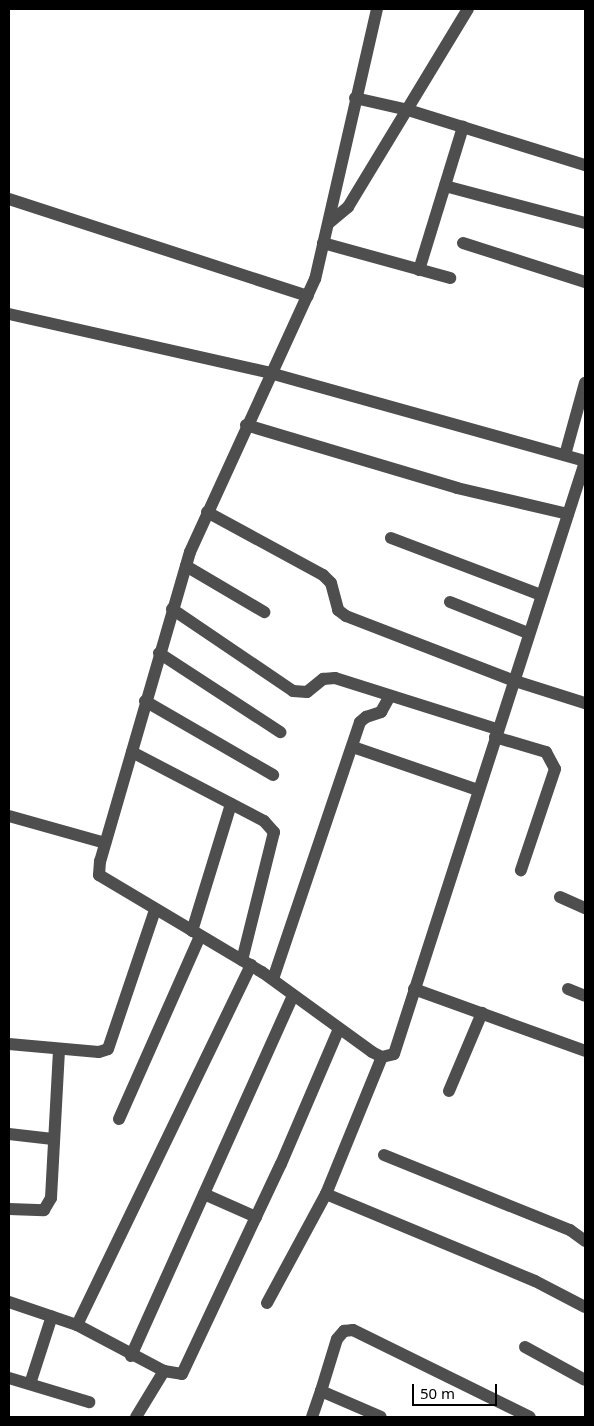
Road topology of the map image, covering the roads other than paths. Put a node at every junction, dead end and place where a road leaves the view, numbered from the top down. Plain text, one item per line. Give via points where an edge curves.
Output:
1 (377, 9) edge
2 (468, 9) edge
3 (355, 98) junction
4 (408, 110) junction
5 (463, 127) junction
6 (585, 165) edge
7 (445, 186) junction
8 (9, 199) edge
9 (329, 223) junction
10 (585, 223) edge
11 (323, 243) junction
12 (463, 243) dead end
13 (419, 270) junction
14 (450, 278) dead end
15 (585, 282) edge
16 (308, 296) junction
17 (9, 314) edge
18 (270, 373) junction
19 (585, 383) edge
20 (246, 425) junction
21 (565, 455) junction
22 (585, 461) edge
23 (207, 512) junction
24 (568, 514) junction
25 (390, 538) dead end
26 (186, 566) junction
27 (541, 595) junction
28 (450, 602) dead end
29 (172, 609) junction
30 (264, 612) dead end
31 (528, 633) junction
32 (159, 653) junction
33 (512, 680) junction
34 (390, 696) junction
35 (145, 701) junction
36 (585, 703) edge
37 (280, 732) dead end
38 (496, 733) junction
39 (353, 747) junction
40 (132, 752) junction
41 (273, 774) dead end
42 (478, 790) junction
43 (231, 804) junction
44 (9, 816) edge
45 (105, 843) junction
46 (521, 870) dead end
47 (560, 897) dead end
48 (585, 908) edge
49 (155, 910) junction
50 (196, 933) junction
51 (246, 962) junction
52 (273, 979) junction
53 (414, 989) junction
54 (568, 989) dead end
55 (293, 996) junction
56 (585, 996) edge
57 (482, 1013) junction
58 (338, 1029) junction
59 (9, 1044) edge
60 (59, 1048) junction
61 (585, 1051) edge
62 (382, 1058) junction
63 (449, 1091) dead end
64 (119, 1119) dead end
65 (9, 1134) edge
66 (53, 1138) junction
67 (384, 1155) dead end
68 (204, 1194) junction
69 (326, 1194) junction
70 (9, 1209) edge
71 (256, 1216) junction
72 (585, 1241) edge
73 (9, 1302) edge
74 (267, 1303) dead end
75 (585, 1307) edge
76 (52, 1316) junction
77 (77, 1325) junction
78 (525, 1347) dead end
79 (131, 1356) junction
80 (164, 1372) junction
81 (9, 1378) edge
82 (585, 1380) edge
83 (30, 1384) junction
84 (321, 1391) junction
85 (90, 1402) dead end
86 (136, 1417) edge
87 (312, 1417) edge
88 (380, 1417) edge
89 (530, 1417) edge

1 - 3 street
2 - 4 street
3 - 4 street
3 - 9 street
4 - 5 street
4 - 9 street via 344,213
5 - 6 street
5 - 7 street
7 - 10 street
7 - 13 street
8 - 16 street
9 - 11 street
11 - 13 street
11 - 16 street
12 - 15 street
13 - 14 street
16 - 18 street
17 - 18 street
18 - 20 street
18 - 21 street
19 - 21 street
20 - 23 street
20 - 24 street via 466,490
21 - 22 street
22 - 24 street
23 - 26 street
23 - 33 street via 323,575 331,583 340,612
24 - 27 street
25 - 27 street
26 - 29 street
26 - 30 street
27 - 31 street
28 - 31 street
29 - 32 street
29 - 34 street via 293,691 307,692 330,678
31 - 33 street
32 - 35 street
32 - 37 street
33 - 36 street
33 - 38 street
34 - 38 street
34 - 39 street via 381,712 362,719
35 - 40 street
35 - 41 street
38 - 42 street
38 - 46 street via 546,752 555,769
39 - 42 street
39 - 52 street
40 - 43 street
40 - 45 street
42 - 53 street
43 - 50 street
43 - 51 street via 271,826 275,837
44 - 45 street
45 - 49 street via 98,866 99,875
47 - 48 street
49 - 50 street
49 - 60 street via 110,1045 99,1052
50 - 51 street
50 - 64 street
51 - 52 street
51 - 77 street
52 - 55 street
53 - 57 street
53 - 62 street via 397,1049
54 - 56 street
55 - 58 street
55 - 68 street
57 - 61 street
57 - 63 street
58 - 62 street
58 - 71 street
59 - 60 street
60 - 66 street
62 - 69 street
65 - 66 street
66 - 70 street via 48,1206 35,1211
67 - 72 street via 570,1230
68 - 71 street
68 - 79 street
69 - 74 street
69 - 75 street via 519,1274
71 - 80 street via 182,1374
73 - 76 street
76 - 77 street
76 - 83 street
77 - 79 street
78 - 82 street
79 - 80 street
80 - 86 street
81 - 83 street
83 - 85 street
84 - 87 street
84 - 88 street
84 - 89 street via 338,1339 344,1331 353,1330

